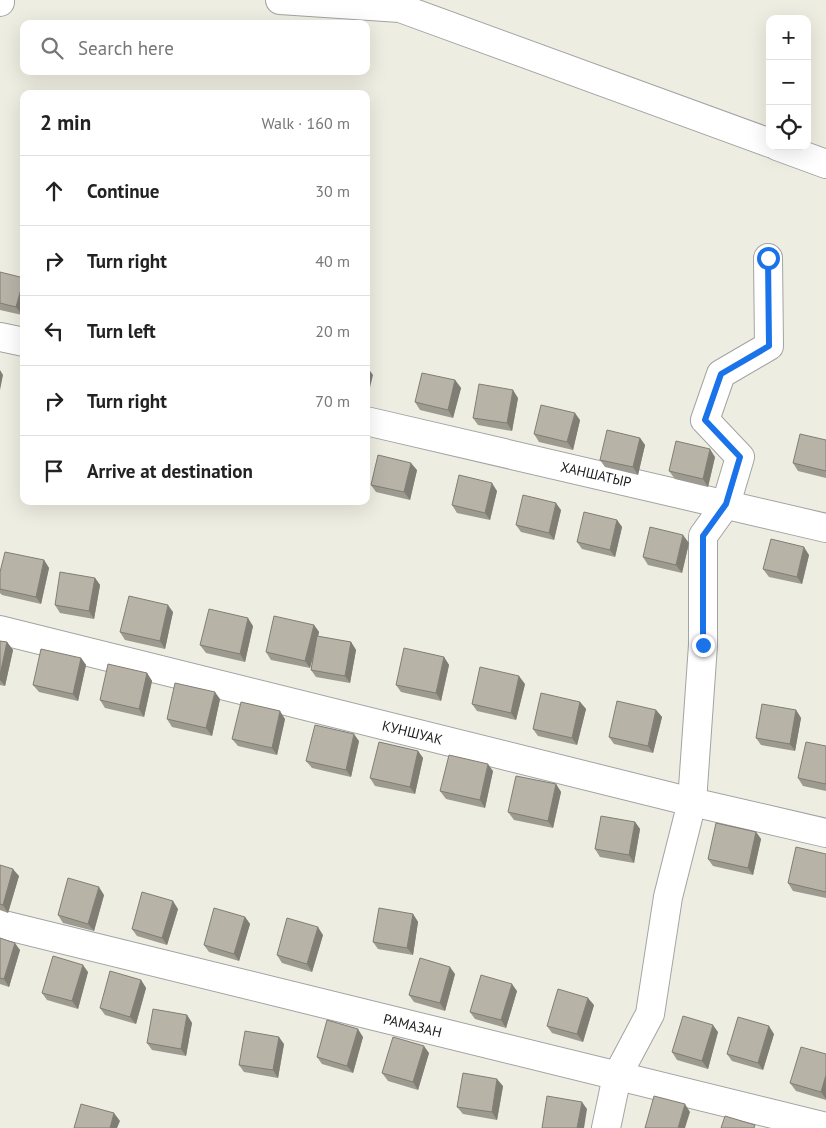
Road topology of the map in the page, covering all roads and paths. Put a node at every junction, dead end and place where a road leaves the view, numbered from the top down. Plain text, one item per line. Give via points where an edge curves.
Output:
1 (280, 0) edge
2 (766, 143) edge
3 (788, 150) edge
4 (826, 164) edge
5 (768, 258) dead end
6 (0, 337) edge
7 (20, 341) edge
8 (370, 422) edge
9 (726, 504) junction
10 (826, 528) edge
11 (0, 630) edge
12 (692, 802) junction
13 (826, 833) edge
14 (0, 924) edge
15 (617, 1076) junction
16 (826, 1127) edge
17 (606, 1128) edge

1 - 2 street via 400,8
3 - 4 street
5 - 9 street via 769,346 721,374 705,420 740,457
6 - 7 street
8 - 9 street, ХАНШАТЫР
9 - 10 street, ХАНШАТЫР
9 - 12 street via 703,536 703,645
11 - 12 street, КУНШУАК
12 - 13 street, КУНШУАК
12 - 15 street via 668,897 650,1014
14 - 15 street, РАМАЗАН
15 - 16 street, РАМАЗАН
15 - 17 street

